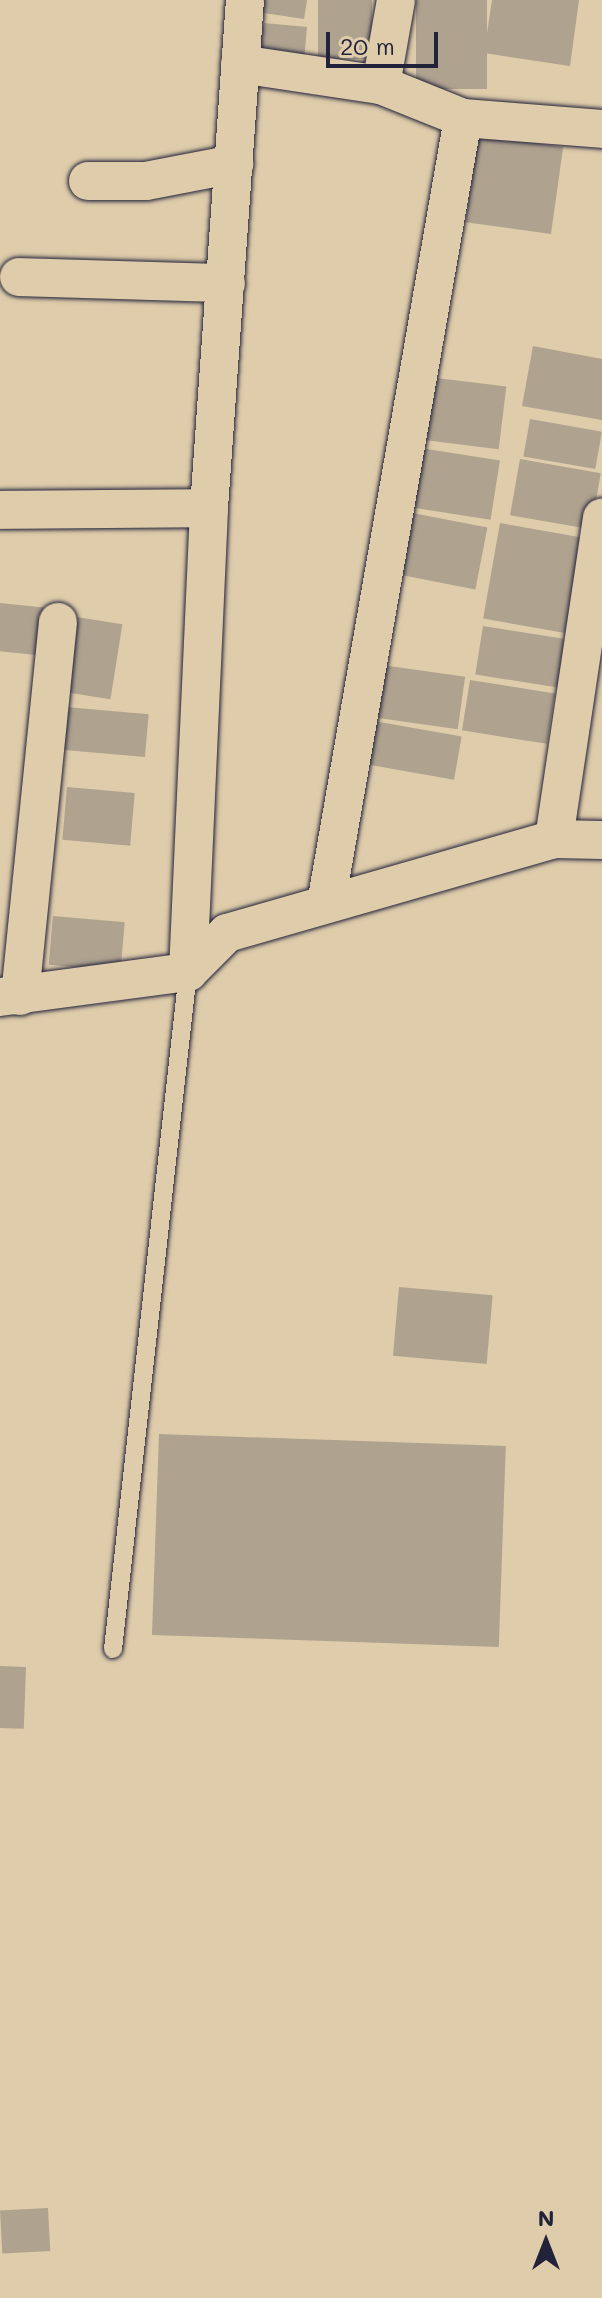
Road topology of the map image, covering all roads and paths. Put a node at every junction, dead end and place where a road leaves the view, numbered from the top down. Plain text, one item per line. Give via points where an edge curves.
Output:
1 (245, 0) edge
2 (396, 0) edge
3 (240, 64) junction
4 (381, 85) junction
5 (463, 118) junction
6 (601, 123) edge
7 (234, 164) junction
8 (88, 181) dead end
9 (19, 277) dead end
10 (226, 283) junction
11 (209, 508) junction
12 (0, 510) edge
13 (602, 518) edge
14 (58, 622) dead end
15 (554, 839) junction
16 (602, 840) edge
17 (326, 904) junction
18 (188, 972) junction
19 (10, 996) edge
20 (113, 1649) dead end

1 - 3 street
2 - 4 street
3 - 4 street
3 - 7 street
4 - 5 street
5 - 6 street
5 - 17 street
7 - 8 street via 146,181
7 - 10 street
9 - 10 street
10 - 11 street
11 - 12 street
11 - 18 street
13 - 15 street
14 - 19 street
15 - 16 street
15 - 17 street
17 - 18 street via 227,933
18 - 19 street
18 - 20 lane

